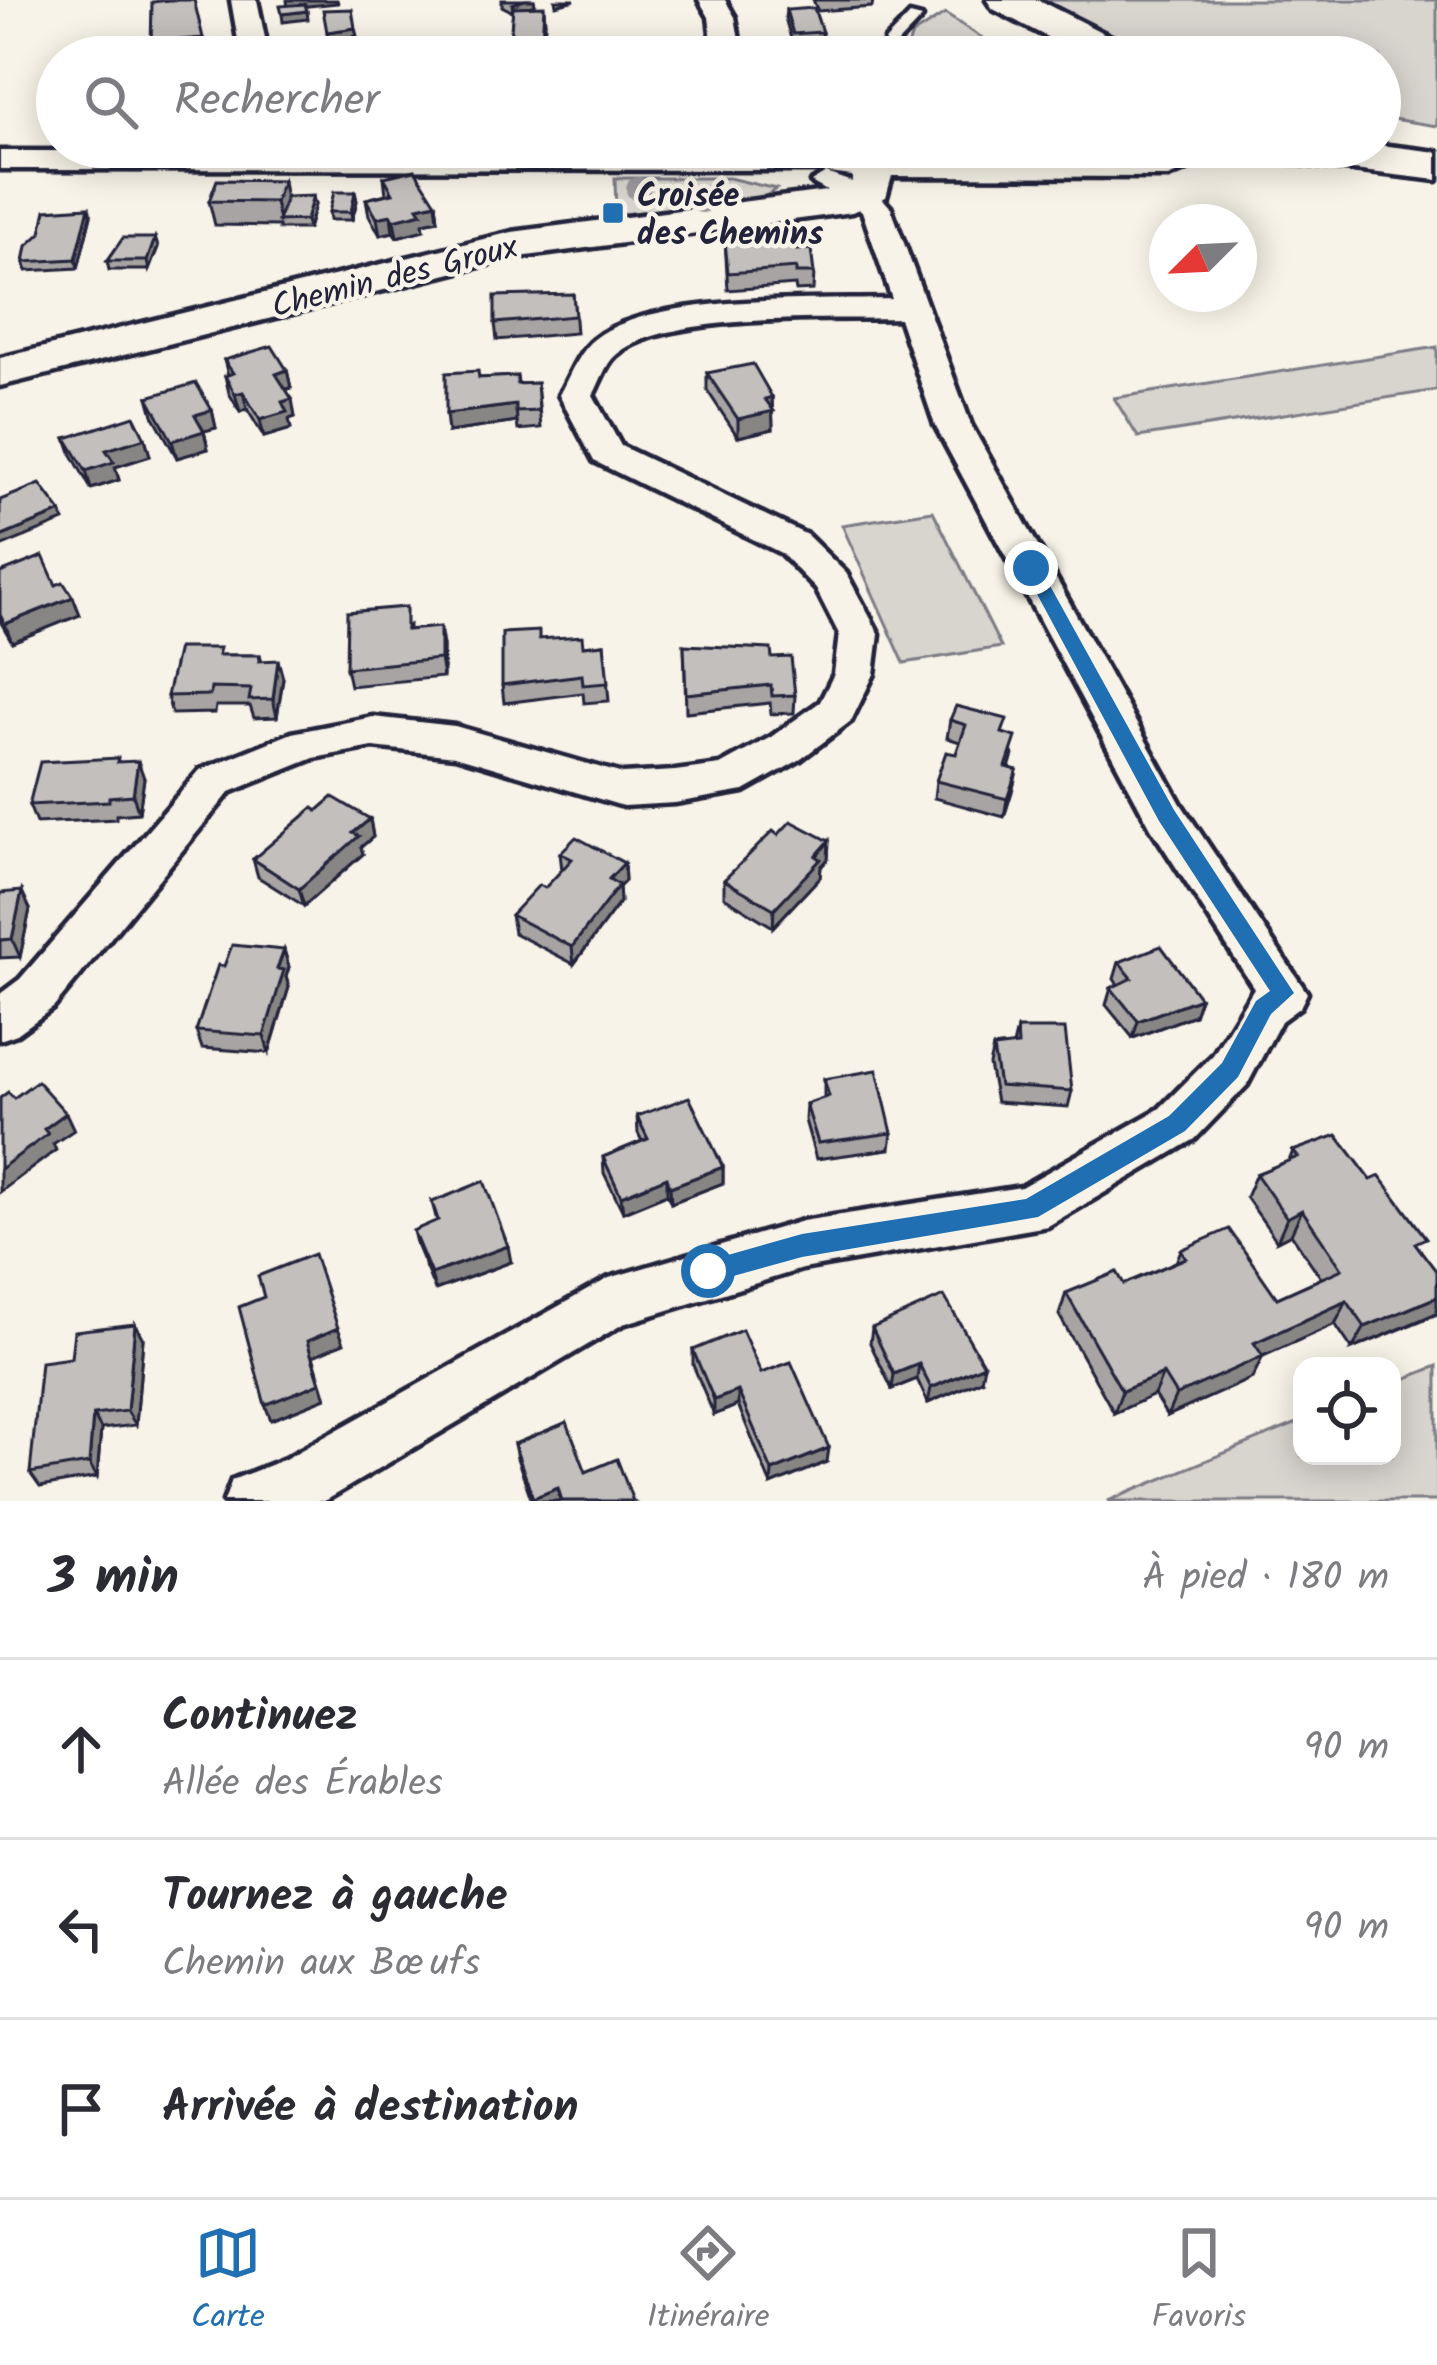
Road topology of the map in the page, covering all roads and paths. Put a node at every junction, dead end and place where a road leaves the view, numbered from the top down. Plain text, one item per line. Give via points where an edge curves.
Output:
1 (244, 0) edge
2 (712, 0) edge
3 (975, 0) edge
4 (1007, 0) edge
5 (915, 17) dead end
6 (251, 36) edge
7 (725, 36) edge
8 (897, 36) edge
9 (1025, 36) edge
10 (1077, 36) edge
11 (1401, 134) edge
12 (1401, 141) edge
13 (1401, 145) edge
14 (1436, 145) edge
15 (36, 159) edge
16 (0, 160) edge
17 (844, 169) edge
18 (910, 308) junction
19 (0, 372) edge
20 (0, 1020) edge
21 (253, 1501) edge

1 - 6 street
2 - 7 street
3 - 9 main road
4 - 10 main road
5 - 8 lane
11 - 14 main road
12 - 14 main road
13 - 14 main road
15 - 16 street
17 - 18 street via 876,208
17 - 19 street, Chemin des Groux via 793,208 512,245
18 - 20 street via 653,325 605,347 576,395 607,453 794,544 832,582 859,634 854,674 836,711 729,780 675,787 623,790 455,741 373,731 307,744 214,781 37,993
18 - 21 street via 953,425 1166,816 1283,993 1264,1007 1230,1070 1177,1124 1030,1209 802,1246 609,1303 303,1481

